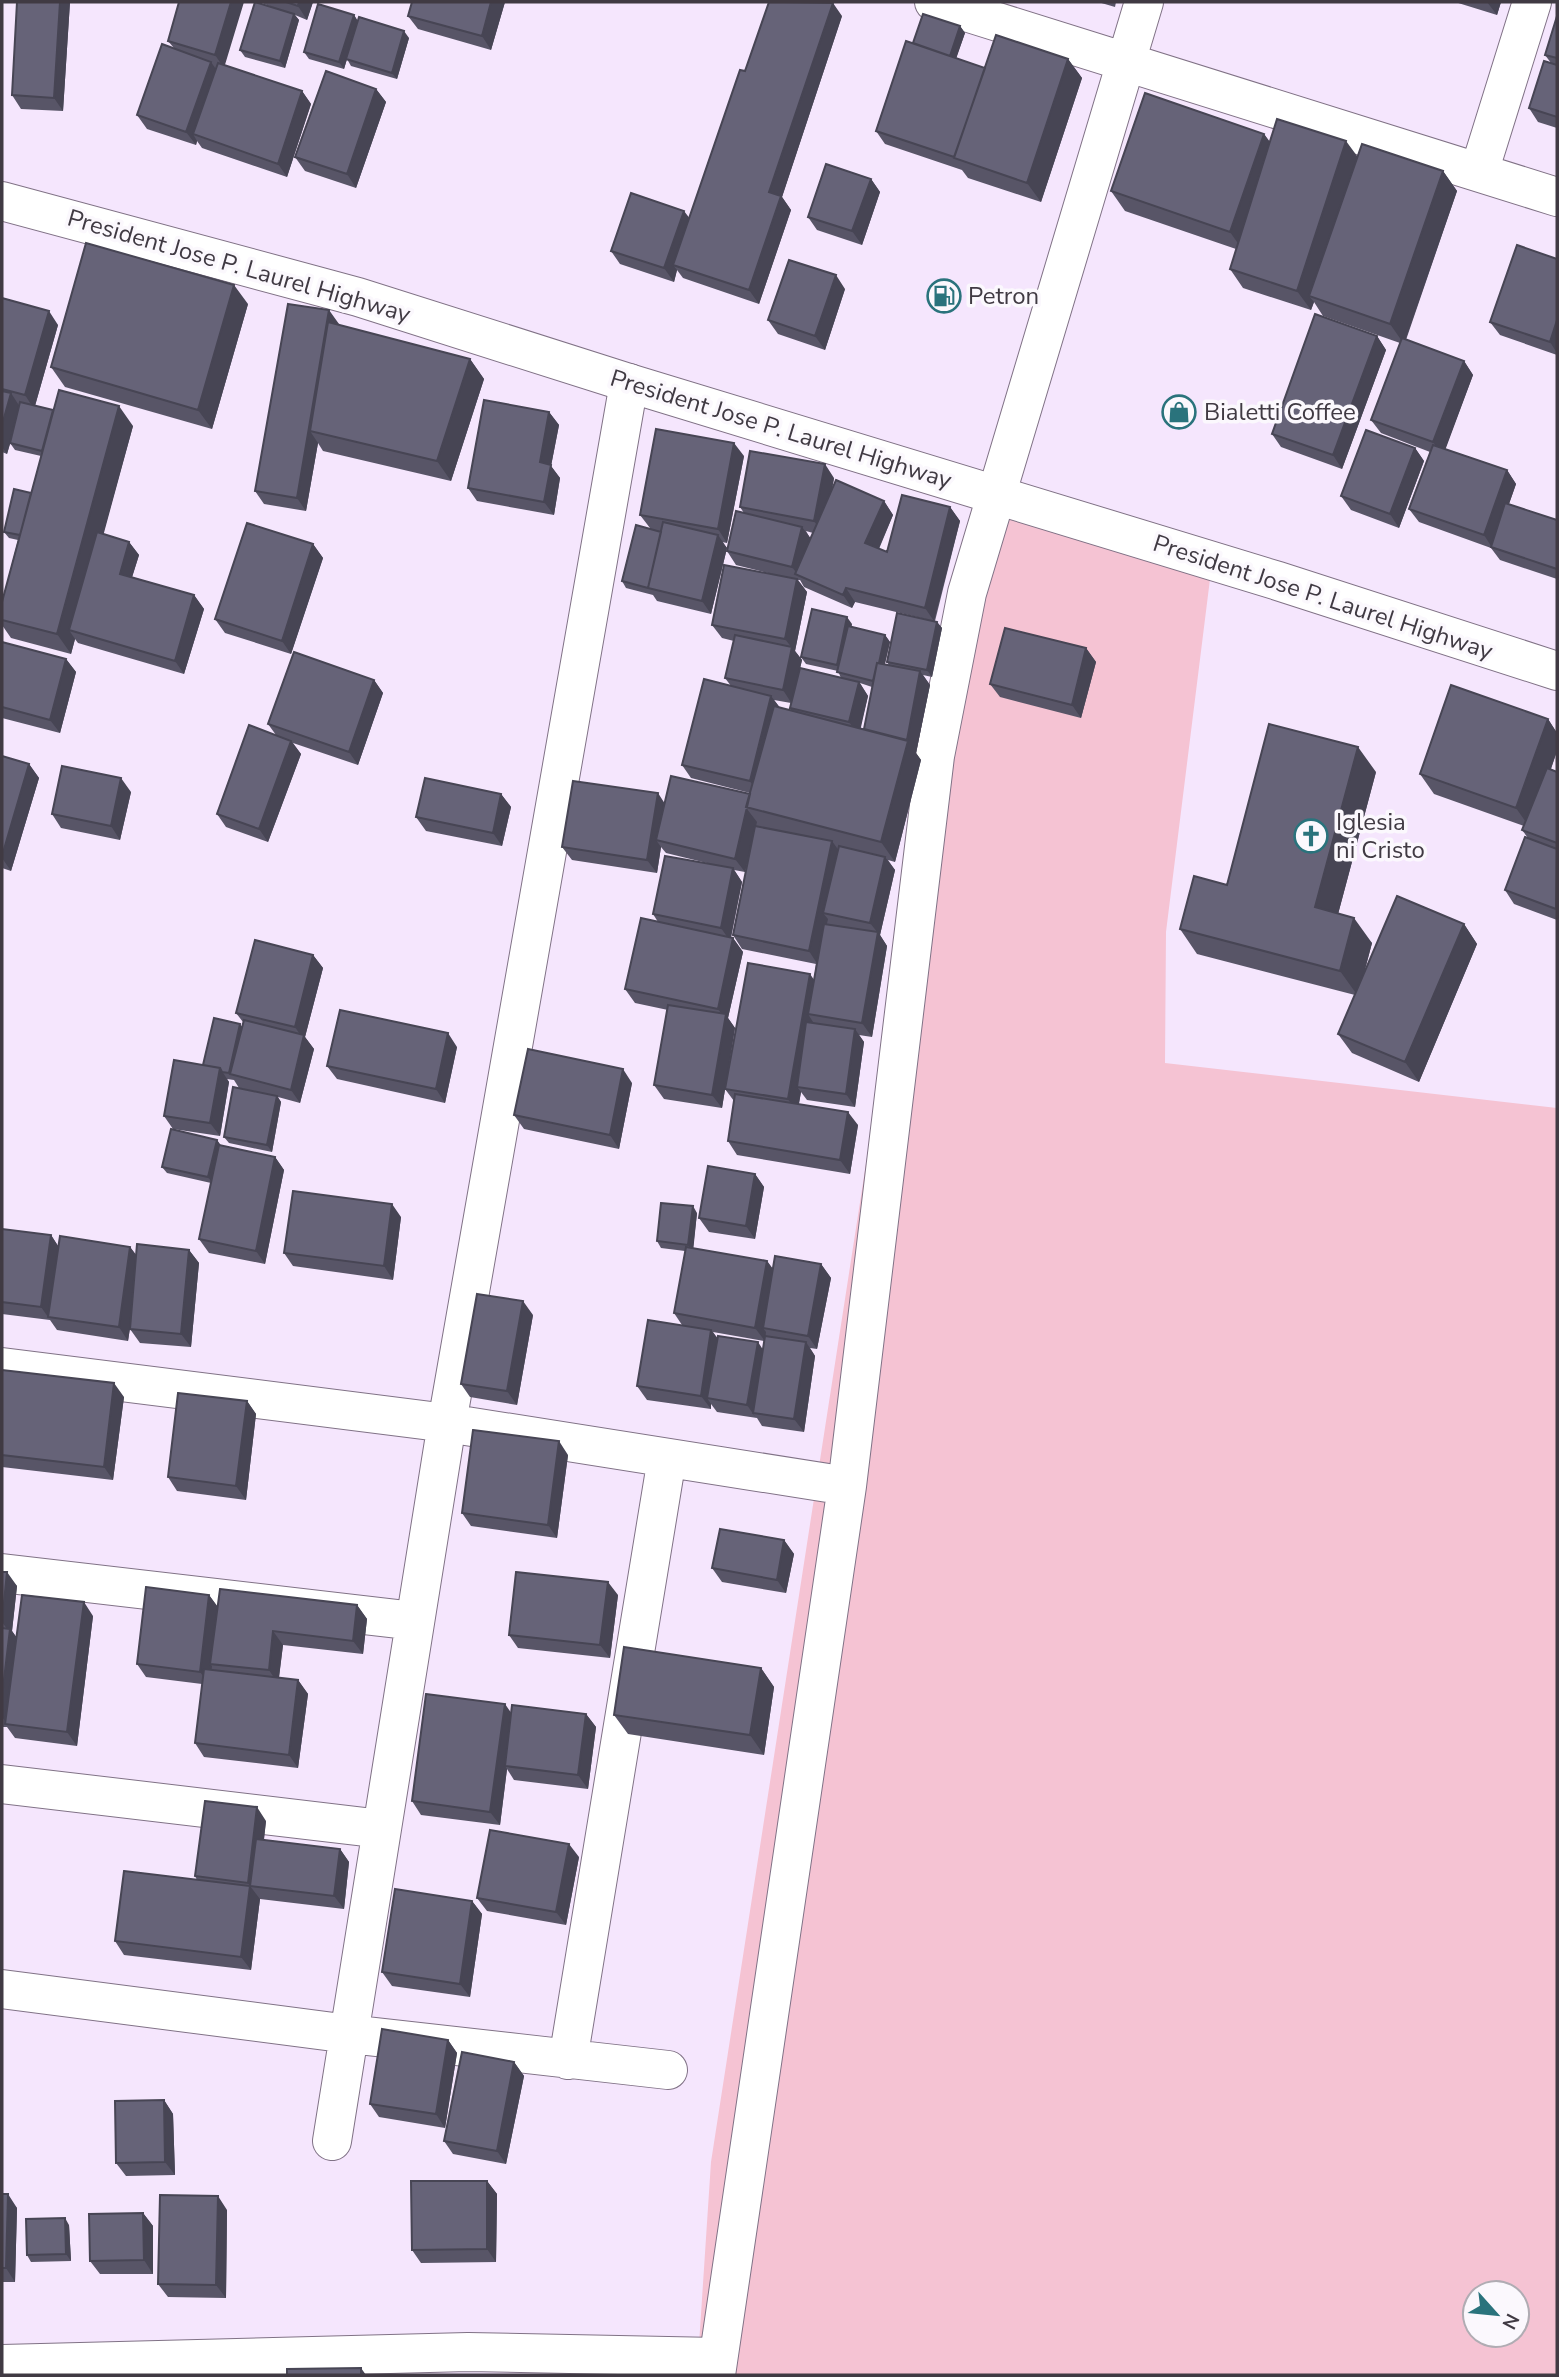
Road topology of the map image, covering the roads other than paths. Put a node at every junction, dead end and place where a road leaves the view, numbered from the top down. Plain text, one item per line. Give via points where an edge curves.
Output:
1 (934, 2) edge
2 (1144, 2) edge
3 (1532, 2) edge
4 (1126, 61) junction
5 (1479, 172) junction
6 (1557, 197) edge
7 (2, 201) edge
8 (629, 383) junction
9 (997, 495) junction
10 (1557, 671) edge
11 (2, 1367) edge
12 (447, 1423) junction
13 (667, 1458) junction
14 (847, 1486) junction
15 (2, 1573) edge
16 (415, 1621) junction
17 (2, 1784) edge
18 (382, 1829) junction
19 (2, 1989) edge
20 (349, 2034) junction
21 (568, 2060) junction
22 (668, 2070) dead end
23 (332, 2141) dead end
24 (2, 2364) edge
25 (468, 2364) edge
26 (717, 2366) edge

1 - 4 main road
2 - 4 main road
3 - 5 main road
4 - 5 main road
4 - 9 main road
5 - 6 main road
7 - 8 main road, President Jose P. Laurel Highway via 358,296
8 - 9 main road, President Jose P. Laurel Highway
8 - 12 main road
9 - 10 main road, President Jose P. Laurel Highway
9 - 14 main road via 967,593 935,756
11 - 12 main road
12 - 13 main road
12 - 16 main road
13 - 14 main road
13 - 21 main road
14 - 26 main road
15 - 16 main road
16 - 18 main road
17 - 18 main road
18 - 20 main road
19 - 20 main road
20 - 21 main road
20 - 23 main road
21 - 22 main road
24 - 25 main road
25 - 26 main road

